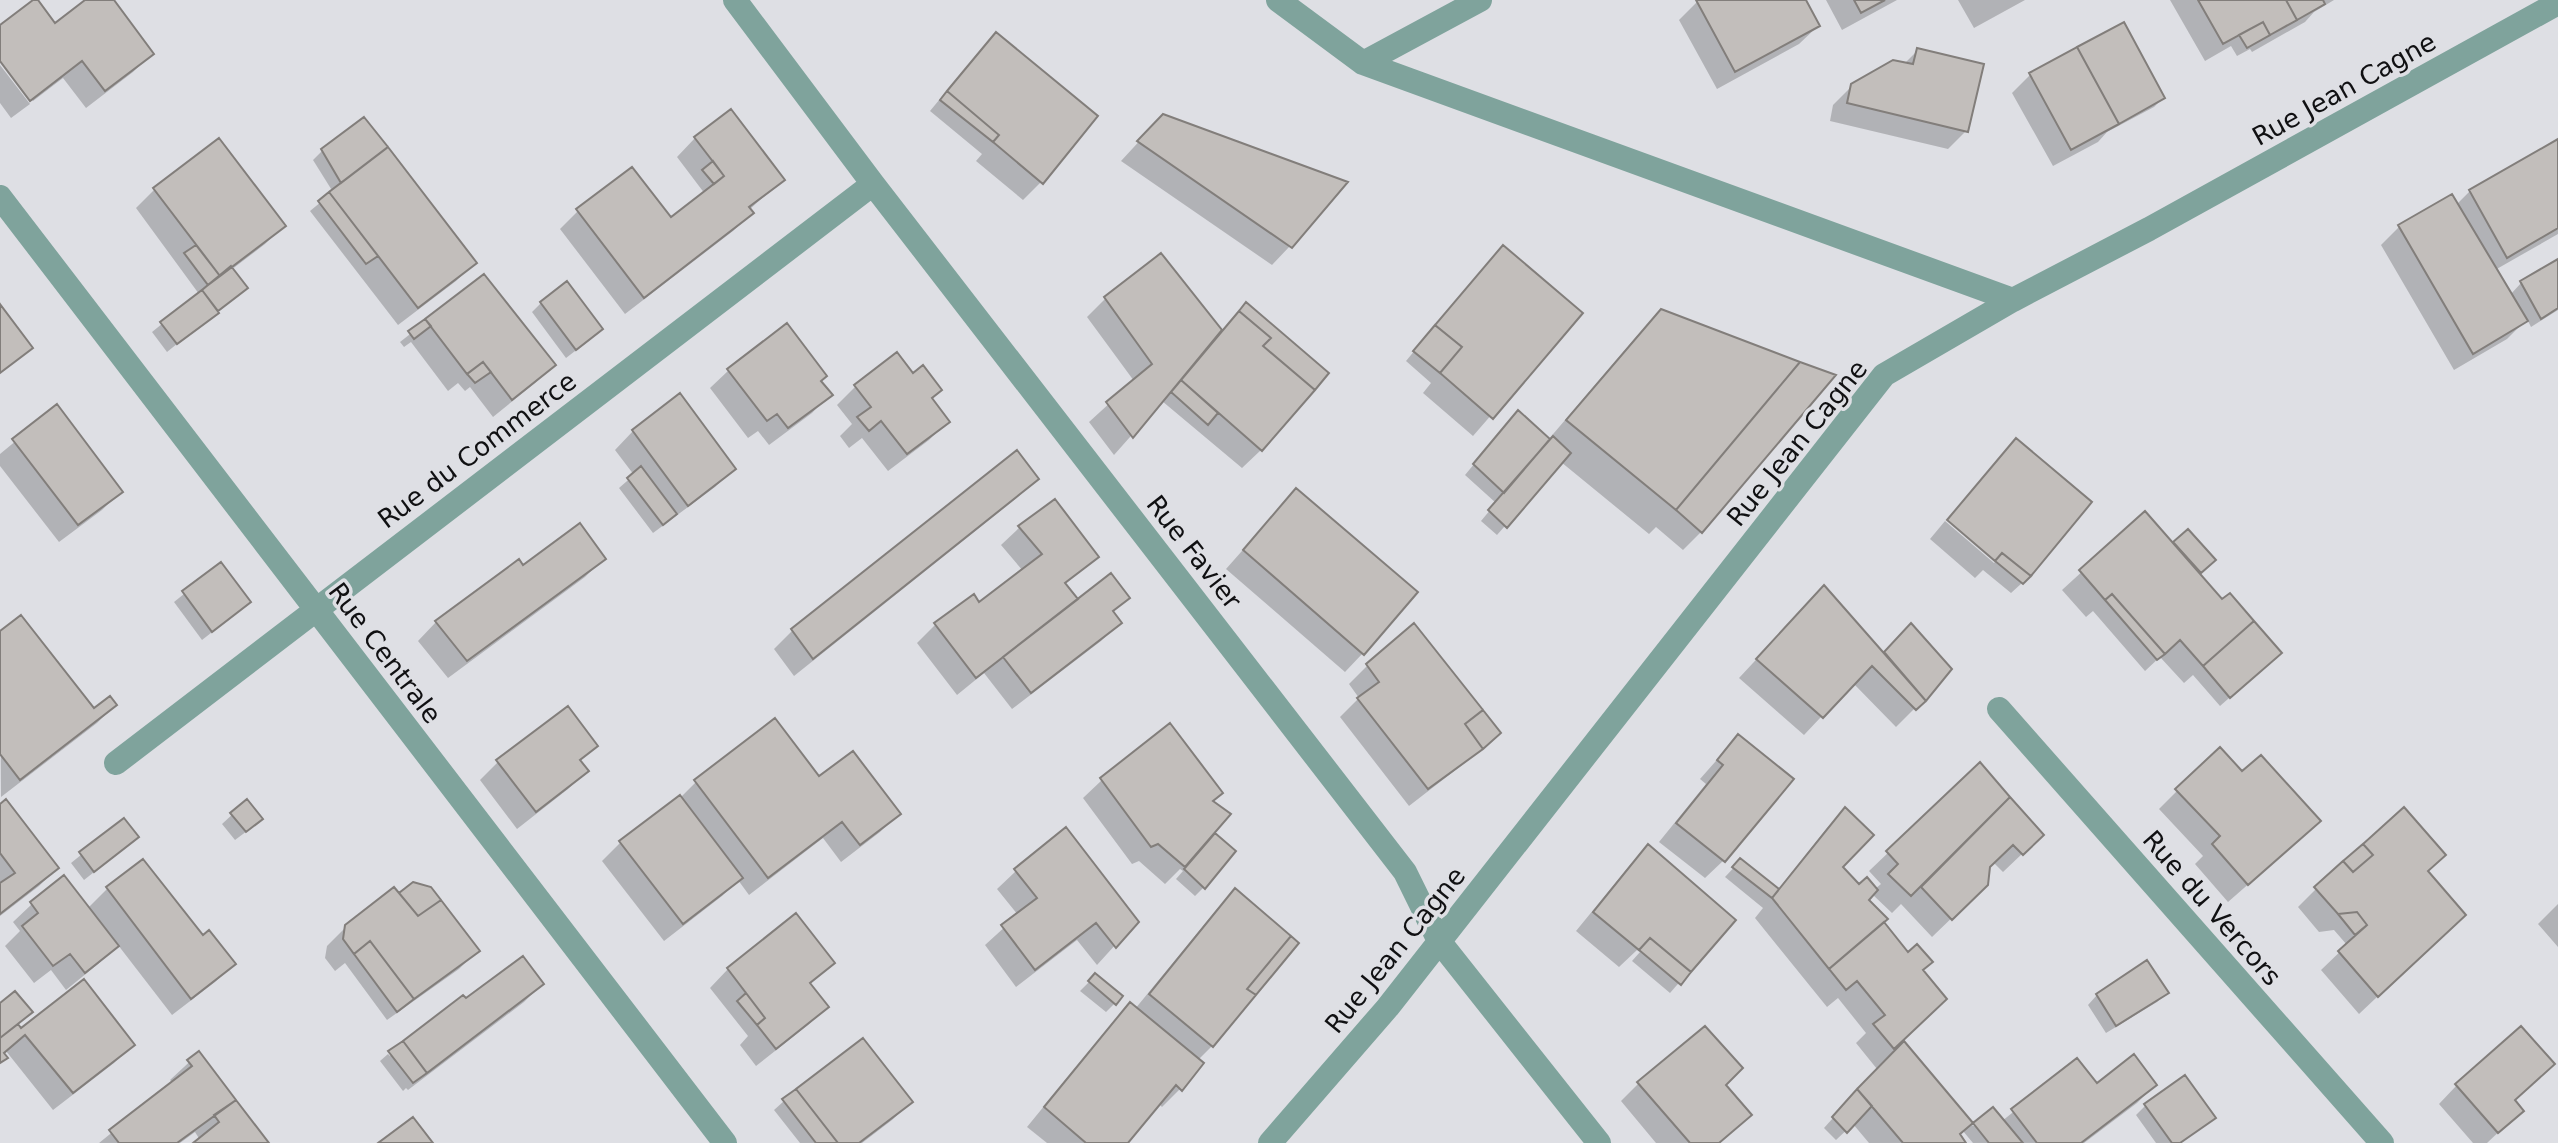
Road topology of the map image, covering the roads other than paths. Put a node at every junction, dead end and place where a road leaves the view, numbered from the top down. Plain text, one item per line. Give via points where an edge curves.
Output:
1 (735, 0) edge
2 (1278, 0) edge
3 (1480, 0) edge
4 (2558, 3) edge
5 (1363, 63) junction
6 (873, 184) junction
7 (0, 197) edge
8 (2013, 300) junction
9 (315, 608) junction
10 (1999, 709) dead end
11 (116, 763) dead end
12 (1439, 941) junction
13 (725, 1143) edge
14 (1270, 1143) edge
15 (1599, 1143) edge
16 (2382, 1143) edge

1 - 6 street, Rue Favier
2 - 5 street
3 - 5 street
4 - 8 street, Rue Jean Cagne
5 - 8 street
6 - 9 street, Rue du Commerce
6 - 12 street, Rue Favier via 1405,872
7 - 9 street, Rue Centrale
8 - 12 street, Rue Jean Cagne via 1884,375
9 - 11 street, Rue du Commerce
9 - 13 street, Rue Centrale
10 - 16 street, Rue du Vercors
12 - 14 street, Rue Jean Cagne
12 - 15 street, Rue Favier

